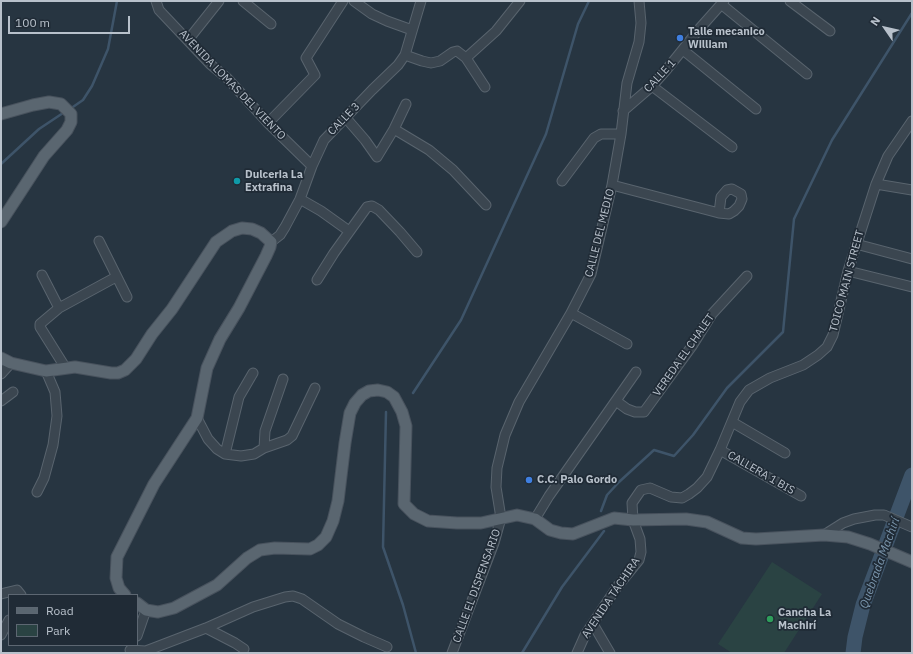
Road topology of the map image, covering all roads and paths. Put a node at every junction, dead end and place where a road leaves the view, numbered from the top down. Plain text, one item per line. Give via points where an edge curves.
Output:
1 (156, 1) edge
2 (219, 1) edge
3 (243, 1) edge
4 (343, 1) edge
5 (354, 1) edge
6 (421, 1) edge
7 (520, 1) edge
8 (639, 1) edge
9 (790, 1) edge
10 (722, 3) edge
11 (272, 24) dead end
12 (412, 30) junction
13 (830, 31) dead end
14 (188, 40) junction
15 (683, 50) junction
16 (405, 55) junction
17 (466, 58) junction
18 (807, 74) dead end
19 (652, 86) junction
20 (485, 87) dead end
21 (406, 104) dead end
22 (756, 109) dead end
23 (623, 111) junction
24 (1, 114) edge
25 (346, 118) junction
26 (912, 121) edge
27 (268, 123) junction
28 (394, 129) junction
29 (621, 134) junction
30 (732, 147) dead end
31 (312, 166) junction
32 (562, 181) dead end
33 (876, 184) junction
34 (612, 185) junction
35 (912, 190) edge
36 (300, 199) junction
37 (486, 205) dead end
38 (719, 213) dead end
39 (1, 222) edge
40 (348, 231) junction
41 (99, 241) dead end
42 (271, 242) junction
43 (856, 244) junction
44 (417, 252) dead end
45 (912, 259) edge
46 (848, 271) junction
47 (42, 275) dead end
48 (747, 276) dead end
49 (116, 277) junction
50 (317, 280) dead end
51 (912, 287) edge
52 (127, 297) dead end
53 (59, 308) junction
54 (571, 313) junction
55 (627, 344) dead end
56 (6, 360) edge
57 (65, 367) junction
58 (46, 371) junction
59 (636, 372) dead end
60 (253, 373) dead end
61 (1, 374) edge
62 (283, 379) dead end
63 (315, 388) dead end
64 (13, 392) dead end
65 (1, 401) edge
66 (616, 401) junction
67 (197, 418) junction
68 (732, 422) junction
69 (264, 448) junction
70 (720, 450) junction
71 (785, 453) dead end
72 (225, 454) junction
73 (37, 492) dead end
74 (801, 496) dead end
75 (501, 518) junction
76 (535, 519) junction
77 (633, 520) junction
78 (912, 527) edge
79 (824, 535) junction
80 (912, 562) edge
81 (1, 594) edge
82 (20, 594) edge
83 (124, 594) edge
84 (141, 606) edge
85 (8, 622) edge
86 (593, 624) junction
87 (138, 628) edge
88 (206, 628) junction
89 (1, 635) edge
90 (387, 647) dead end
91 (130, 649) edge
92 (244, 649) dead end
93 (147, 652) edge
94 (452, 653) edge
95 (577, 653) edge
96 (610, 653) edge

1 - 14 street, AVENIDA LOMAS DEL VIENTO via 159,10
2 - 14 street
3 - 11 street
4 - 27 street via 306,58 315,75
5 - 12 street via 372,14
6 - 12 street, CALLE 3
7 - 17 street via 496,32
8 - 23 street, CALLE DEL MEDIO via 639,42 627,83
9 - 13 street
10 - 15 street, CALLE 1
10 - 18 street
12 - 16 street, CALLE 3
14 - 27 street, AVENIDA LOMAS DEL VIENTO
15 - 19 street, CALLE 1
15 - 22 street
16 - 17 street via 431,63 457,51
16 - 25 street, CALLE 3
17 - 20 street
19 - 23 street, CALLE 1
19 - 30 street
21 - 28 street
23 - 29 street, CALLE DEL MEDIO
24 - 39 main road via 50,102 61,104 71,114 67,130 44,156
25 - 28 street via 377,157
25 - 31 street, CALLE 3 via 324,140
26 - 33 street, TOICO MAIN STREET via 888,156
27 - 31 street, AVENIDA LOMAS DEL VIENTO
28 - 37 street via 429,150 453,170
29 - 32 street via 602,134 594,138
29 - 34 street, CALLE DEL MEDIO
31 - 36 street, CALLE 3
33 - 35 street
33 - 43 street, TOICO MAIN STREET
34 - 38 street
34 - 54 street, CALLE DEL MEDIO via 592,274
36 - 40 street
36 - 42 street, CALLE 3 via 280,235
40 - 44 street via 367,206 372,206 379,210
40 - 50 street
41 - 49 street
42 - 57 main road via 261,233 242,228 232,231 216,242 172,309 125,370 111,373
42 - 67 main road via 206,368
43 - 45 street
43 - 46 street, TOICO MAIN STREET
46 - 51 street
46 - 68 street, TOICO MAIN STREET via 833,335 827,347 803,365 770,378 749,390 740,402
47 - 53 street
48 - 66 street, VEREDA EL CHALET via 712,314 644,412 627,409
49 - 52 street
49 - 53 street
53 - 57 street via 40,324 40,327
54 - 55 street
54 - 75 street, CALLE DEL MEDIO via 519,402 505,435 497,468 496,487
56 - 58 main road
56 - 61 street
57 - 58 main road
58 - 73 street via 55,392 57,416 53,445 44,478
59 - 66 street
60 - 72 street via 239,397
62 - 69 street via 265,431
63 - 69 street via 292,436
64 - 65 street
66 - 76 street
67 - 72 street via 208,439
67 - 83 main road via 154,484 117,557 116,578
68 - 70 street, TOICO MAIN STREET
68 - 71 street
69 - 72 street via 254,454 241,456
70 - 74 street, CALLERA 1 BIS
70 - 77 street, TOICO MAIN STREET via 707,477 682,498 671,497 650,488 641,490 632,503
75 - 76 main road via 517,515
75 - 84 main road via 474,523 428,521 414,514 404,504 406,426 402,412 394,397 388,392 369,391 354,403 350,413 335,515 326,537 318,545 310,549 260,550 247,558 217,585 174,608 158,612
75 - 94 street, CALLE EL DISPENSARIO
76 - 77 main road via 550,530 573,534 614,518
77 - 79 main road via 686,519 707,522 742,538
77 - 86 street, AVENIDA TÁCHIRA via 640,539 639,560 617,587
78 - 79 street via 884,515 875,514 843,523
79 - 80 main road via 848,537
81 - 82 street via 17,590
84 - 87 street
85 - 89 street
86 - 95 street, AVENIDA TÁCHIRA
86 - 96 street
88 - 90 street via 253,607 293,596 302,599 338,624
88 - 92 street
88 - 93 street
91 - 93 street

